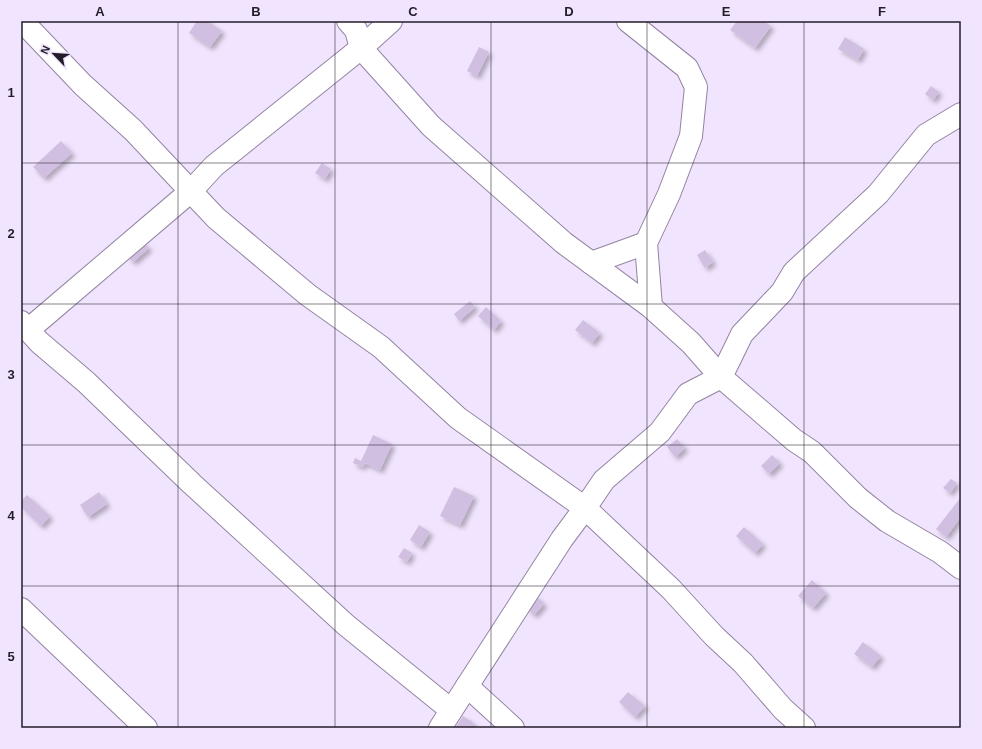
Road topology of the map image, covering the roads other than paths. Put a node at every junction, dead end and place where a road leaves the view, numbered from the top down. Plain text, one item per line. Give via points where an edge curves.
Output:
1 (22, 21) edge
2 (348, 21) edge
3 (392, 21) edge
4 (628, 21) edge
5 (361, 48) junction
6 (961, 114) edge
7 (191, 191) junction
8 (646, 243) junction
9 (591, 263) junction
10 (651, 307) junction
11 (25, 326) edge
12 (721, 377) junction
13 (585, 508) junction
14 (961, 568) edge
15 (21, 609) edge
16 (467, 686) junction
17 (452, 710) junction
18 (146, 728) edge
19 (440, 728) edge
20 (513, 728) edge
21 (804, 728) edge

1 - 7 street
2 - 5 street via 356,30
3 - 5 street
4 - 8 street via 687,68 696,87 692,136
5 - 7 street via 214,166
5 - 9 street via 431,126 564,243
6 - 12 street via 926,135 878,194 794,272 782,292 742,334
7 - 11 street
7 - 13 street via 216,218 308,295 381,347 458,418
8 - 9 street
8 - 10 street
9 - 10 street
10 - 12 street via 691,343
11 - 17 street via 39,342 86,382 346,625
12 - 13 street via 688,394 660,432 604,480
12 - 14 street via 794,440 812,452 858,498
13 - 16 street via 562,539
13 - 21 street via 671,589 783,709
15 - 18 street
16 - 17 street
16 - 20 street
17 - 19 street

